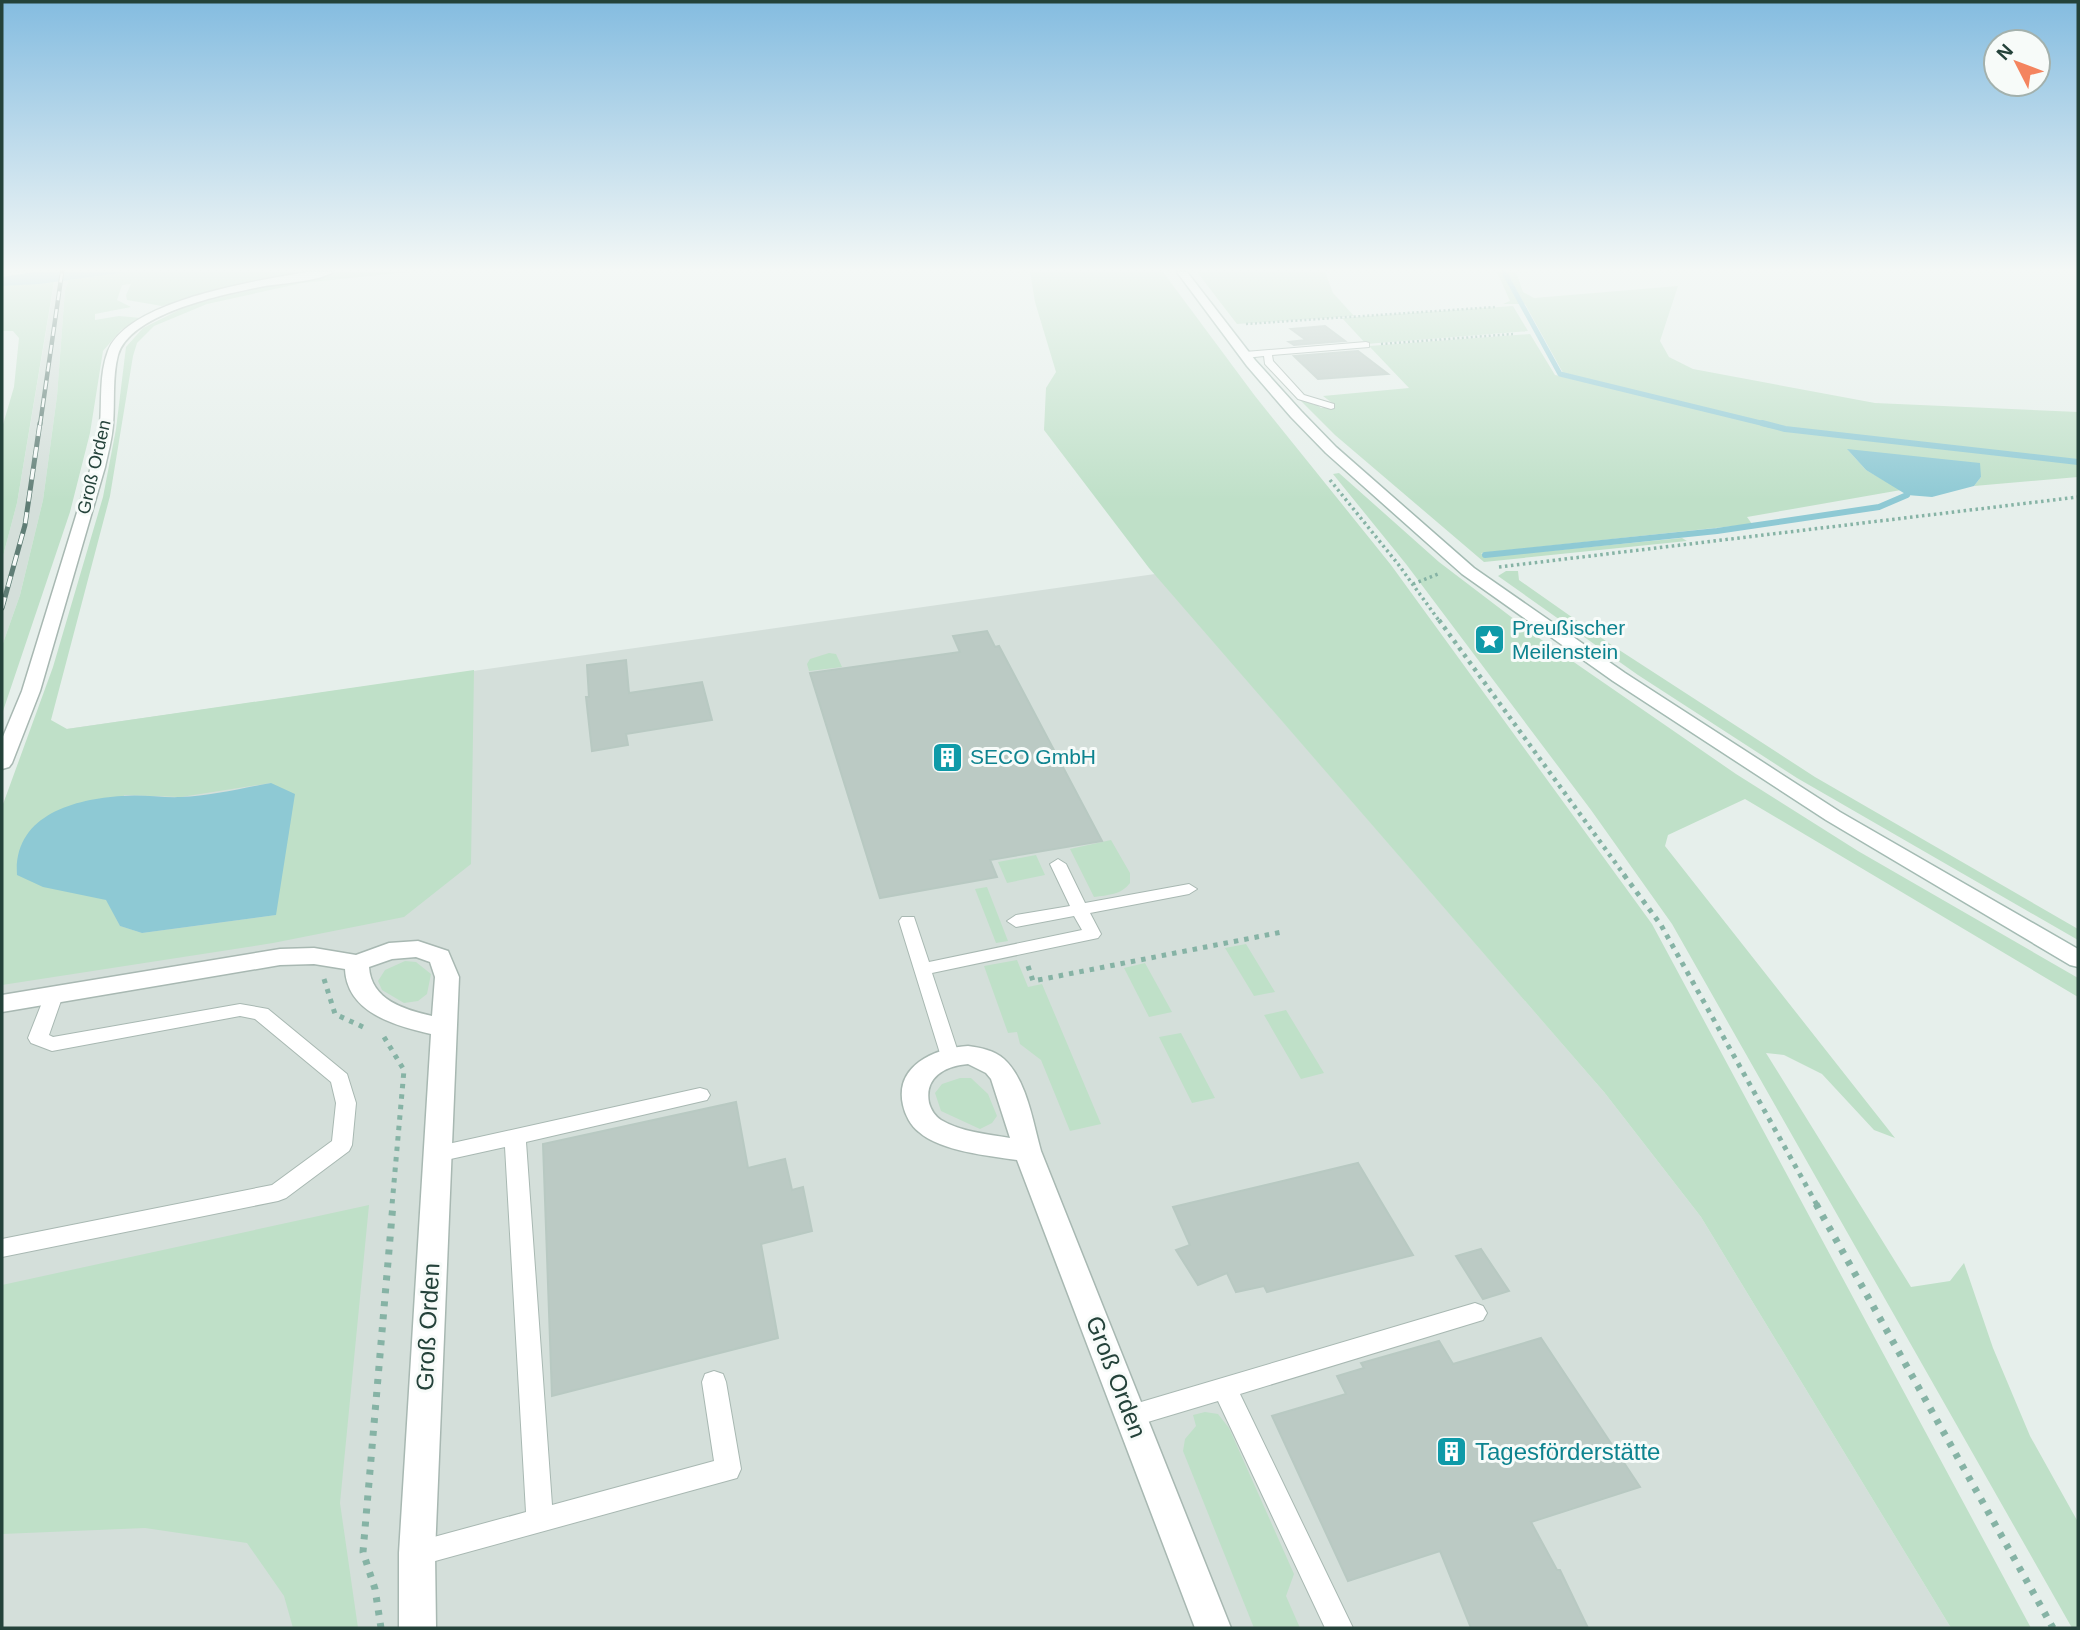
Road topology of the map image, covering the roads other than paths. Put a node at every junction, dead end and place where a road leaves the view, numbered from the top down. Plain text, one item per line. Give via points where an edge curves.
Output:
1 (116, 348) edge
2 (1240, 348) edge
3 (1333, 348) edge
4 (1268, 354) junction
5 (1245, 355) junction
6 (1331, 406) dead end
7 (2, 763) edge
8 (1058, 864) dead end
9 (1189, 889) dead end
10 (1080, 910) junction
11 (908, 921) dead end
12 (1016, 921) dead end
13 (2078, 959) edge
14 (357, 963) junction
15 (922, 969) junction
16 (54, 995) junction
17 (2, 1004) edge
18 (444, 1027) junction
19 (950, 1058) junction
20 (700, 1095) dead end
21 (515, 1136) junction
22 (1027, 1151) junction
23 (437, 1154) junction
24 (2, 1248) edge
25 (1475, 1313) dead end
26 (714, 1382) dead end
27 (1224, 1387) junction
28 (1131, 1416) junction
29 (540, 1521) junction
30 (417, 1553) junction
31 (1203, 1620) edge
32 (418, 1628) edge
33 (1339, 1628) edge

1 - 7 street, Groß Orden via 98,467 31,691
2 - 5 street
3 - 4 lane
4 - 5 lane
4 - 6 lane via 1268,362 1301,397
5 - 13 street via 1331,450 1468,571 1799,795
8 - 10 lane
9 - 10 lane
10 - 12 lane
10 - 15 lane via 1092,934
11 - 15 lane
14 - 16 street via 314,956 280,957
14 - 18 street via 356,973 367,997 403,1018
14 - 18 street, Groß Orden via 388,951 418,949 440,957 447,977
15 - 19 lane
16 - 17 street
16 - 24 lane via 38,1038 52,1044 240,1010 261,1014 340,1079 346,1103 342,1145 278,1192
18 - 23 street, Groß Orden
19 - 22 street, Groß Orden via 979,1058 993,1064 1014,1104
19 - 22 street via 924,1069 915,1082 913,1098 924,1120 931,1128 975,1142
20 - 21 lane
21 - 23 lane
21 - 29 lane
22 - 28 street, Groß Orden
23 - 30 street, Groß Orden
25 - 27 lane
26 - 29 lane via 728,1469
27 - 28 lane
27 - 33 lane
28 - 31 street, Groß Orden
29 - 30 lane
30 - 32 street, Groß Orden

